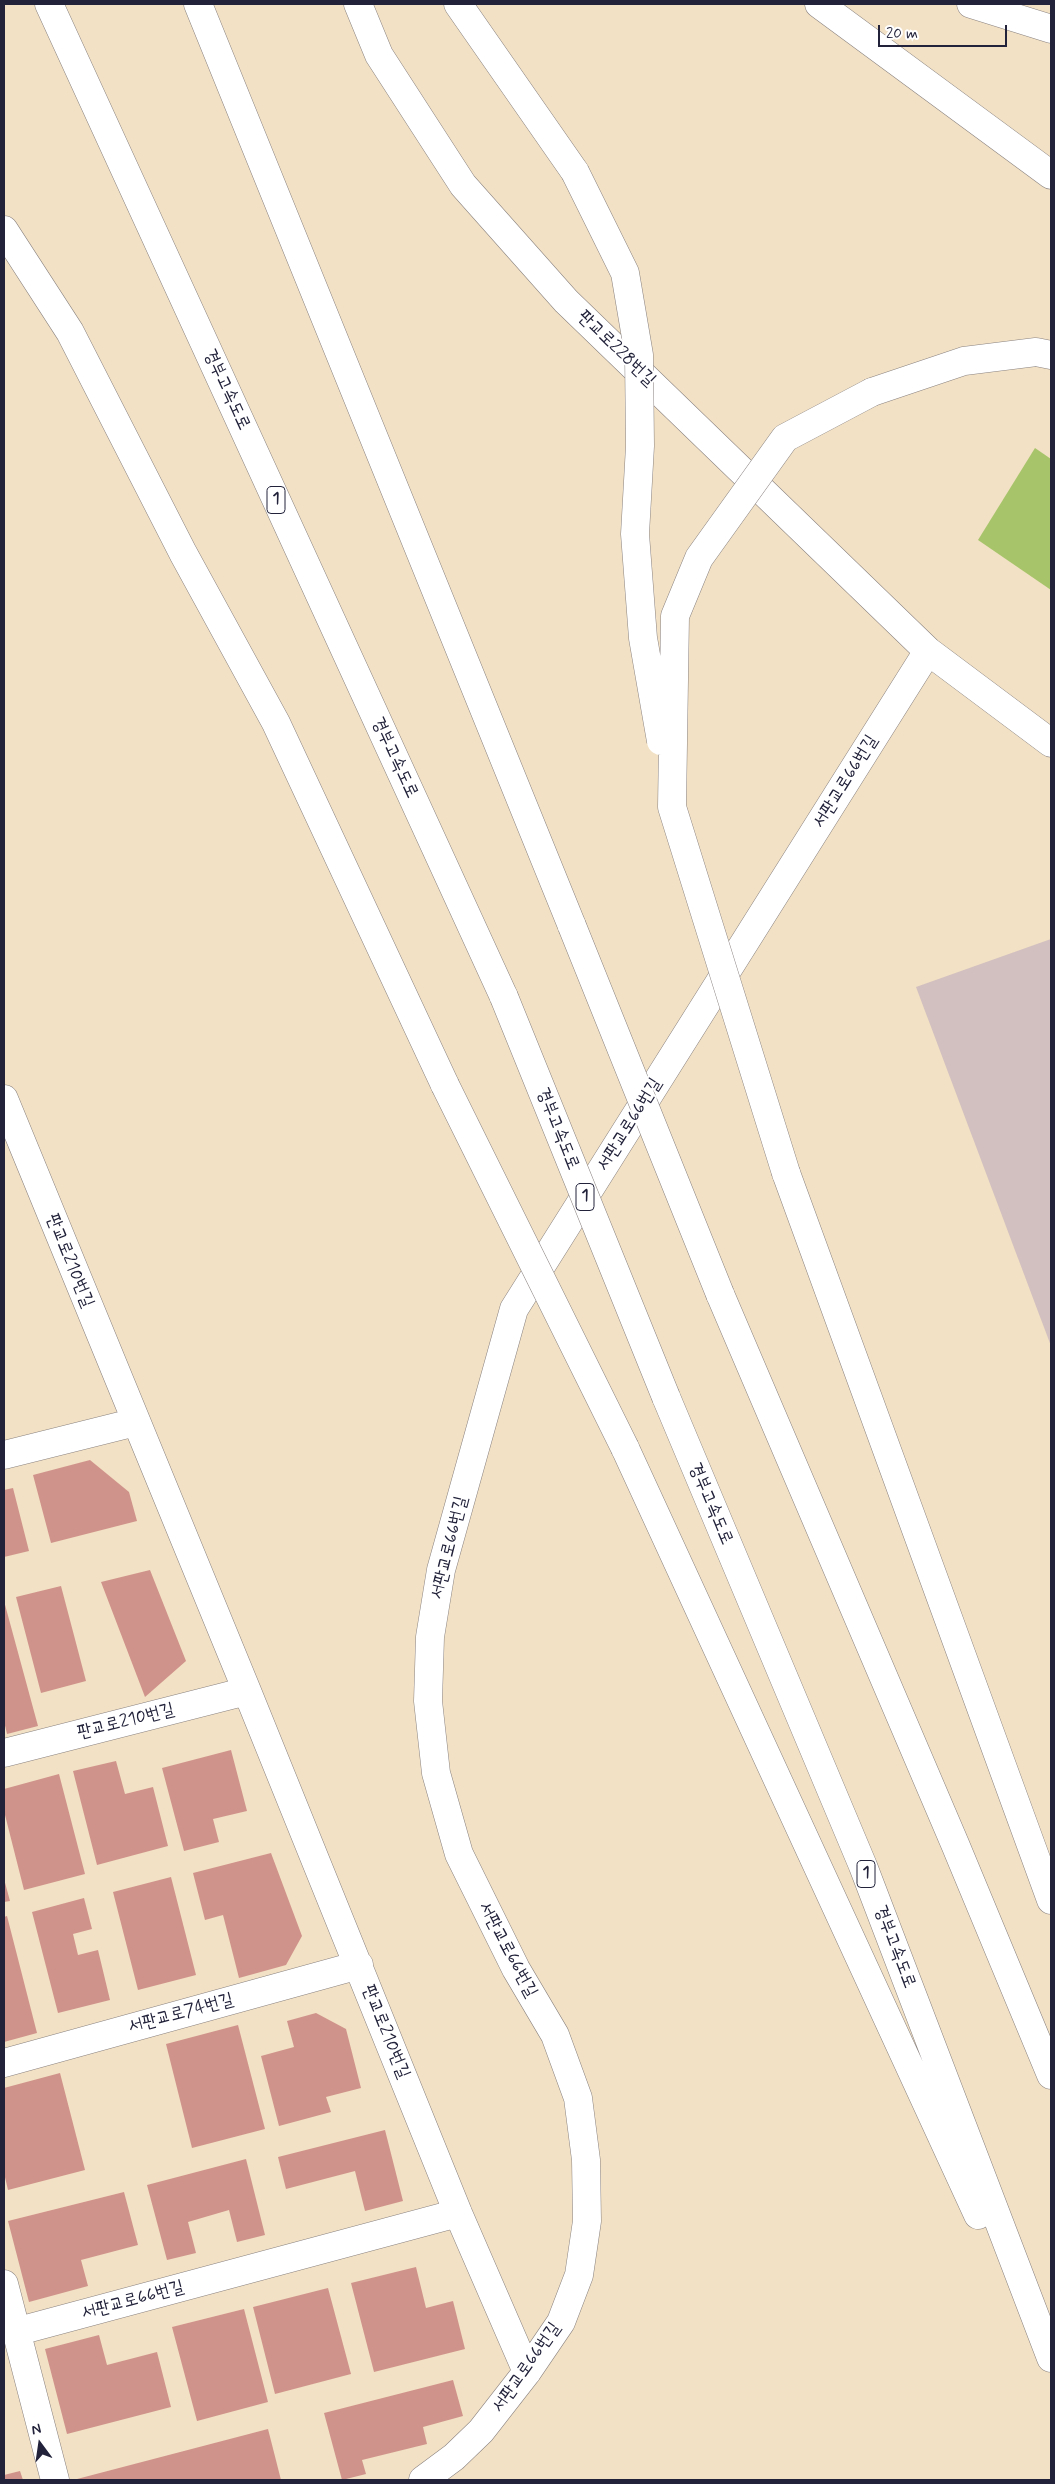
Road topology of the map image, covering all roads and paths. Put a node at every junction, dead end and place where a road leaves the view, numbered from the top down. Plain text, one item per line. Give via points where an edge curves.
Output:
1 (49, 4) edge
2 (198, 4) edge
3 (358, 4) edge
4 (458, 4) edge
5 (819, 4) edge
6 (971, 4) edge
7 (1051, 29) edge
8 (1051, 175) edge
9 (4, 230) edge
10 (1051, 355) edge
11 (928, 651) junction
12 (1051, 742) edge
13 (672, 807) junction
14 (6, 1111) edge
15 (136, 1422) junction
16 (4, 1455) edge
17 (247, 1691) junction
18 (4, 1753) edge
19 (1051, 1900) edge
20 (359, 1965) junction
21 (4, 2062) edge
22 (1051, 2075) edge
23 (458, 2213) junction
24 (4, 2284) edge
25 (15, 2332) junction
26 (1051, 2358) edge
27 (527, 2372) junction
28 (1051, 2372) edge
29 (55, 2480) edge
30 (423, 2480) edge

1 - 26 main road, 경부고속도로 / 1, bridge via 504,997 666,1397 863,1866
2 - 22 main road, bridge via 720,1294
3 - 11 main road, 판교로228번길 via 379,55 463,186 566,301
4 - 13 main road, bridge via 576,172 625,273 639,355 640,446 635,534 644,638
5 - 8 main road
6 - 7 main road
9 - 28 main road, bridge via 70,332 183,553 276,724 445,1085 625,1448
10 - 13 main road, bridge via 1036,352 964,361 872,392 785,438 699,558 675,616
11 - 12 main road, 판교로228번길
11 - 27 main road, 서판교로66번길 via 514,1310 441,1570 430,1637 428,1701 436,1773 459,1854 516,1969 555,2035 578,2098 586,2160 587,2221 579,2274 561,2322
13 - 19 main road, bridge via 786,1173
14 - 15 main road, 판교로210번길
15 - 16 main road
15 - 17 main road, 판교로210번길
17 - 18 main road, 판교로210번길
17 - 20 main road, 판교로210번길
20 - 21 main road, 서판교로74번길
20 - 23 main road, 판교로210번길
23 - 25 main road, 서판교로66번길
23 - 27 main road, 판교로210번길
24 - 25 main road
25 - 29 main road
27 - 30 main road, 서판교로66번길 via 481,2431

